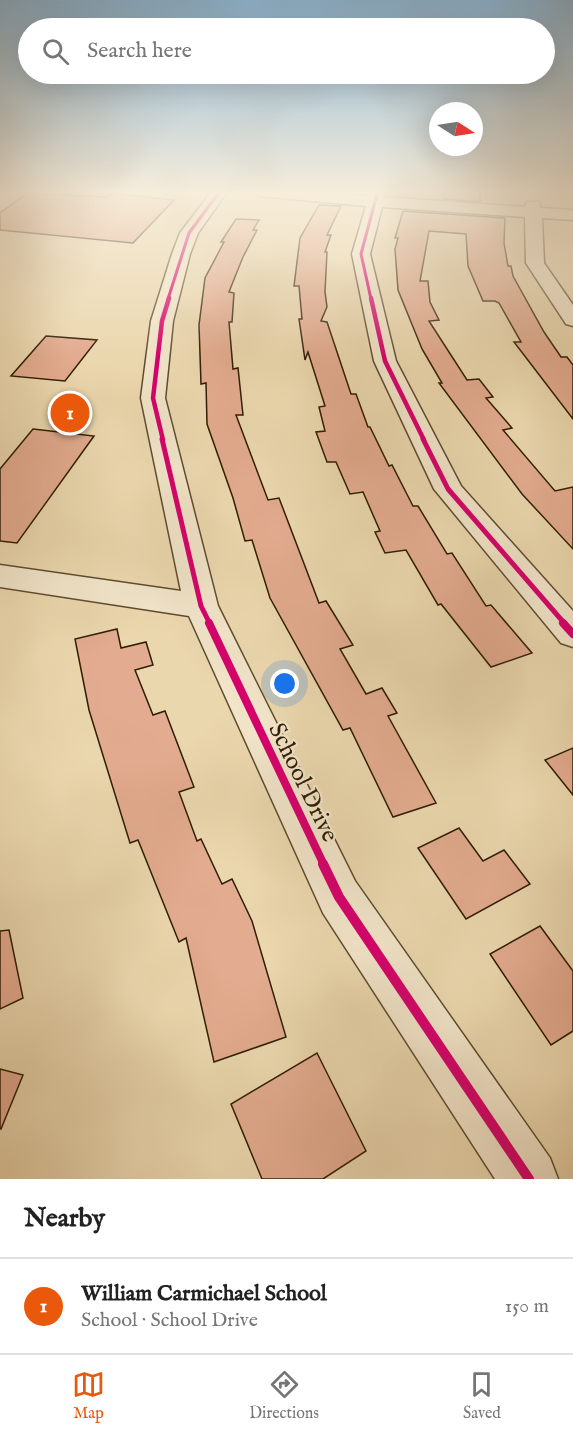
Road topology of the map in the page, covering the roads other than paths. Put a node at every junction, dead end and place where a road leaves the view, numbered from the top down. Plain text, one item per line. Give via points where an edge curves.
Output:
1 (184, 246) edge
2 (363, 246) edge
3 (534, 246) edge
4 (573, 320) edge
5 (0, 576) edge
6 (201, 606) junction
7 (573, 634) edge
8 (529, 1179) edge

1 - 6 street, School Drive via 162,321 153,398
2 - 7 street via 361,254 385,361 448,489
3 - 4 street via 535,263
5 - 6 street
6 - 8 street, School Drive via 339,897

